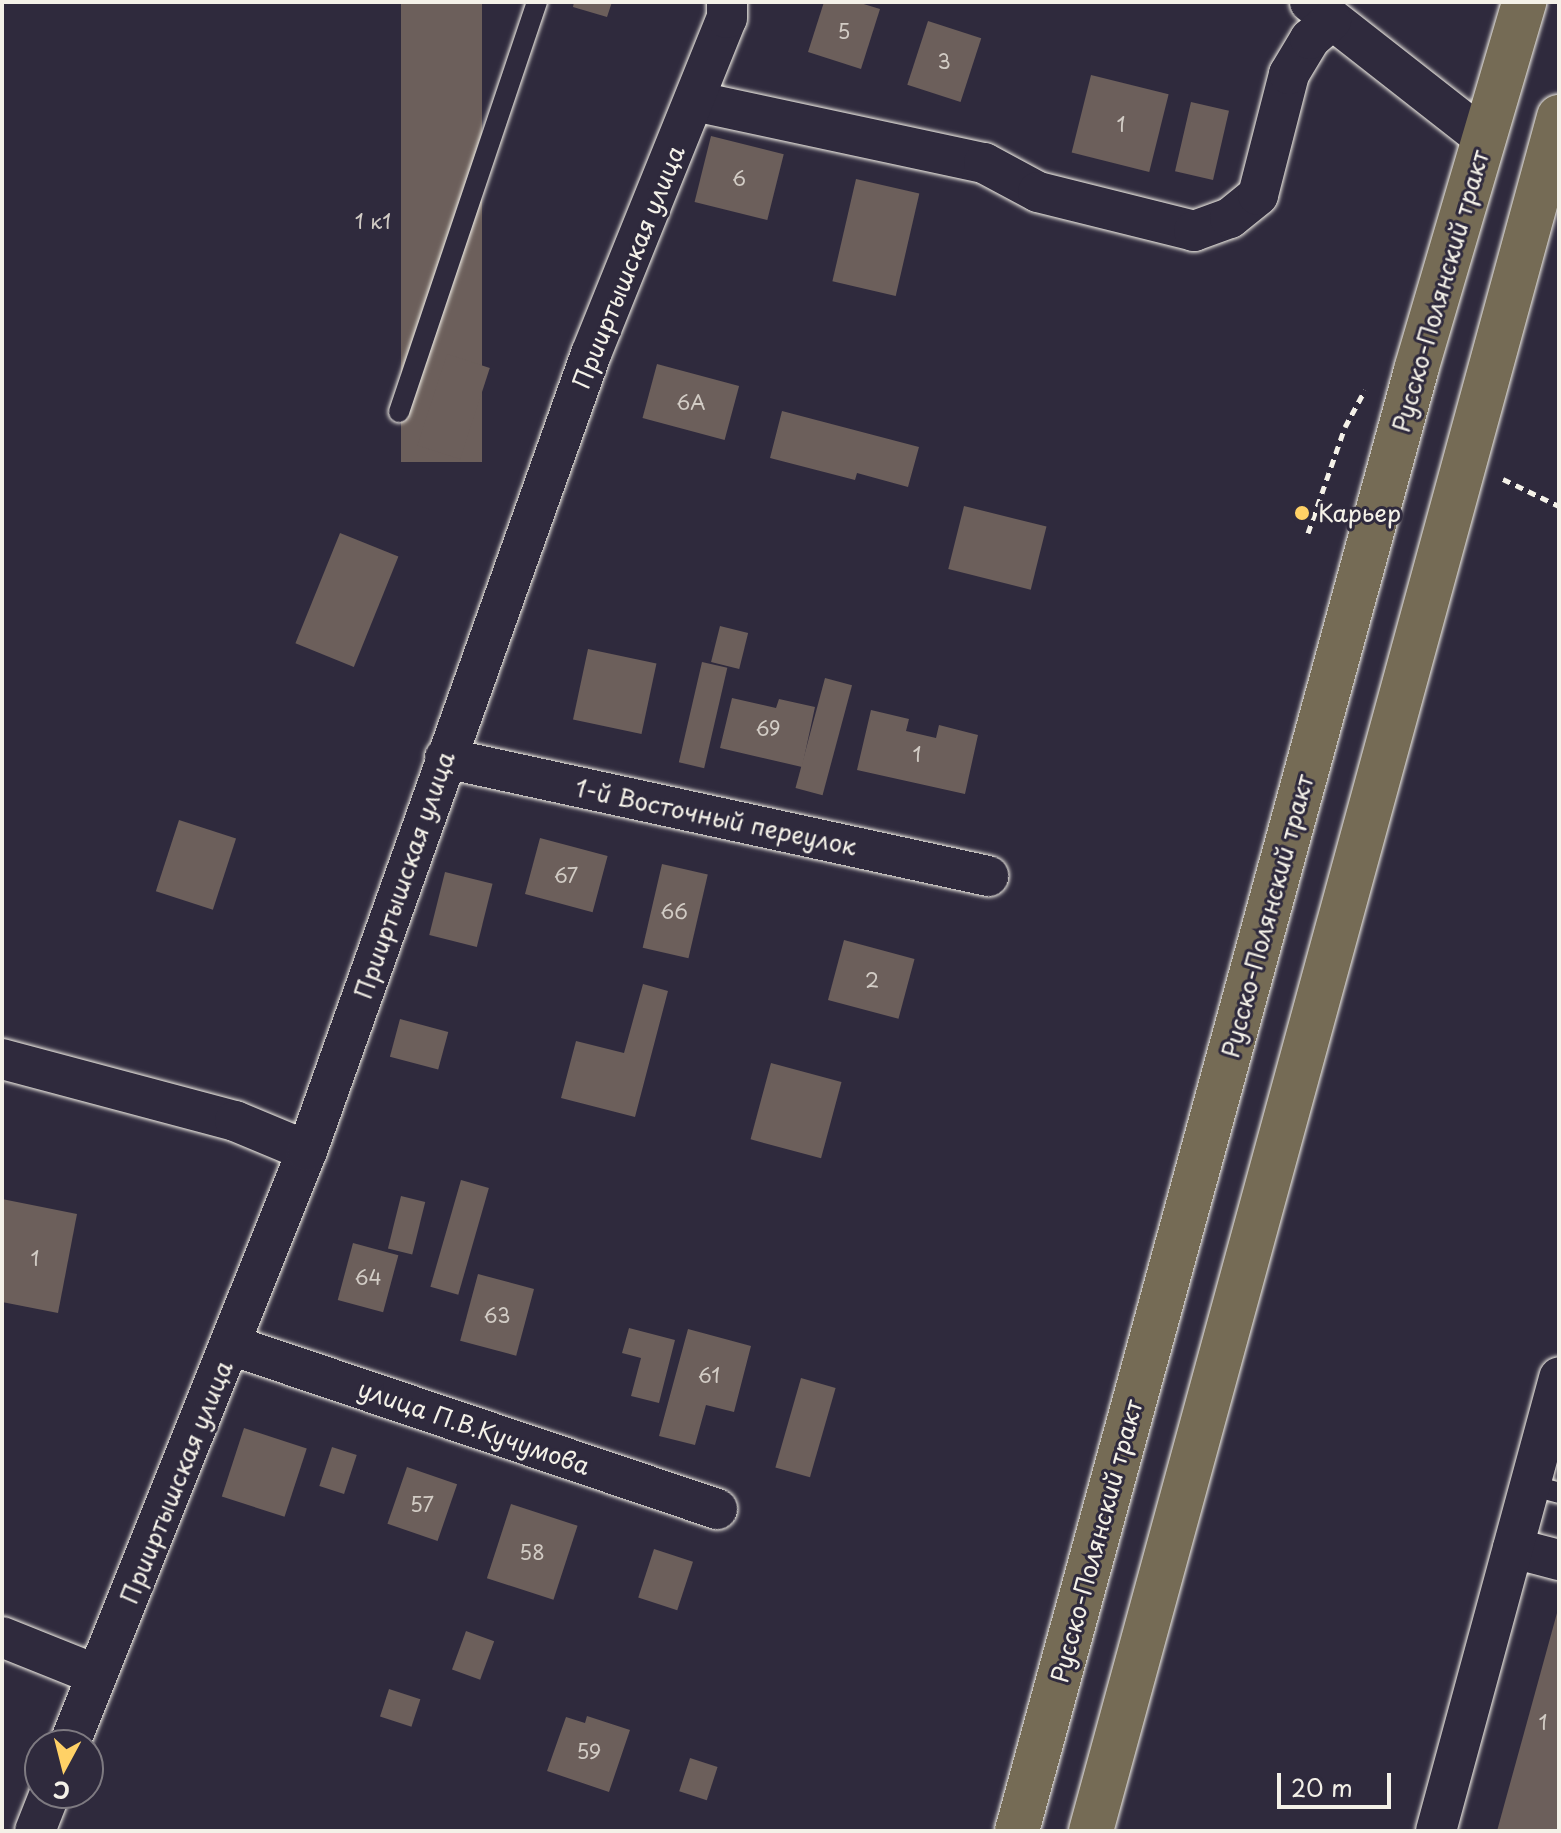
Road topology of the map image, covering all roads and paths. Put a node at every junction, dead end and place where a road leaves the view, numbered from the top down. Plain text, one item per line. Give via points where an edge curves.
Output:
1 (537, 2) edge
2 (727, 2) edge
3 (1524, 2) edge
4 (1320, 11) edge
5 (694, 101) junction
6 (1559, 117) edge
7 (1485, 139) junction
8 (1367, 388) dead end
9 (399, 412) dead end
10 (1496, 475) dead end
11 (1559, 506) edge
12 (1308, 533) dead end
13 (445, 758) junction
14 (988, 876) dead end
15 (2, 1059) edge
16 (307, 1151) junction
17 (231, 1345) junction
18 (1559, 1377) edge
19 (1544, 1489) edge
20 (717, 1509) dead end
21 (1513, 1548) junction
22 (1559, 1560) edge
23 (2, 1637) edge
24 (97, 1675) junction
25 (75, 1729) edge
26 (44, 1809) edge
27 (35, 1831) edge
28 (1017, 1831) edge
29 (1091, 1831) edge
30 (1436, 1831) edge

1 - 9 lane
2 - 5 street, Прииртышская улица via 727,18
3 - 7 main road, Русско-Полянский тракт
4 - 5 street via 1289,74 1258,195 1230,218 1194,231 1038,192 984,163
4 - 7 street
5 - 13 street, Прииртышская улица via 591,354
6 - 29 main road
7 - 28 main road, Русско-Полянский тракт via 1416,370
8 - 12 path via 1345,427
10 - 11 path
13 - 14 street, 1-й Восточный переулок
13 - 16 street, Прииртышская улица
15 - 16 street via 235,1121
16 - 17 street, Прииртышская улица
17 - 20 street, улица П.В.Кучумова
17 - 24 street, Прииртышская улица
18 - 19 street
19 - 21 street
21 - 22 street
21 - 30 street
23 - 24 street
24 - 25 street, Прииртышская улица
26 - 27 street

